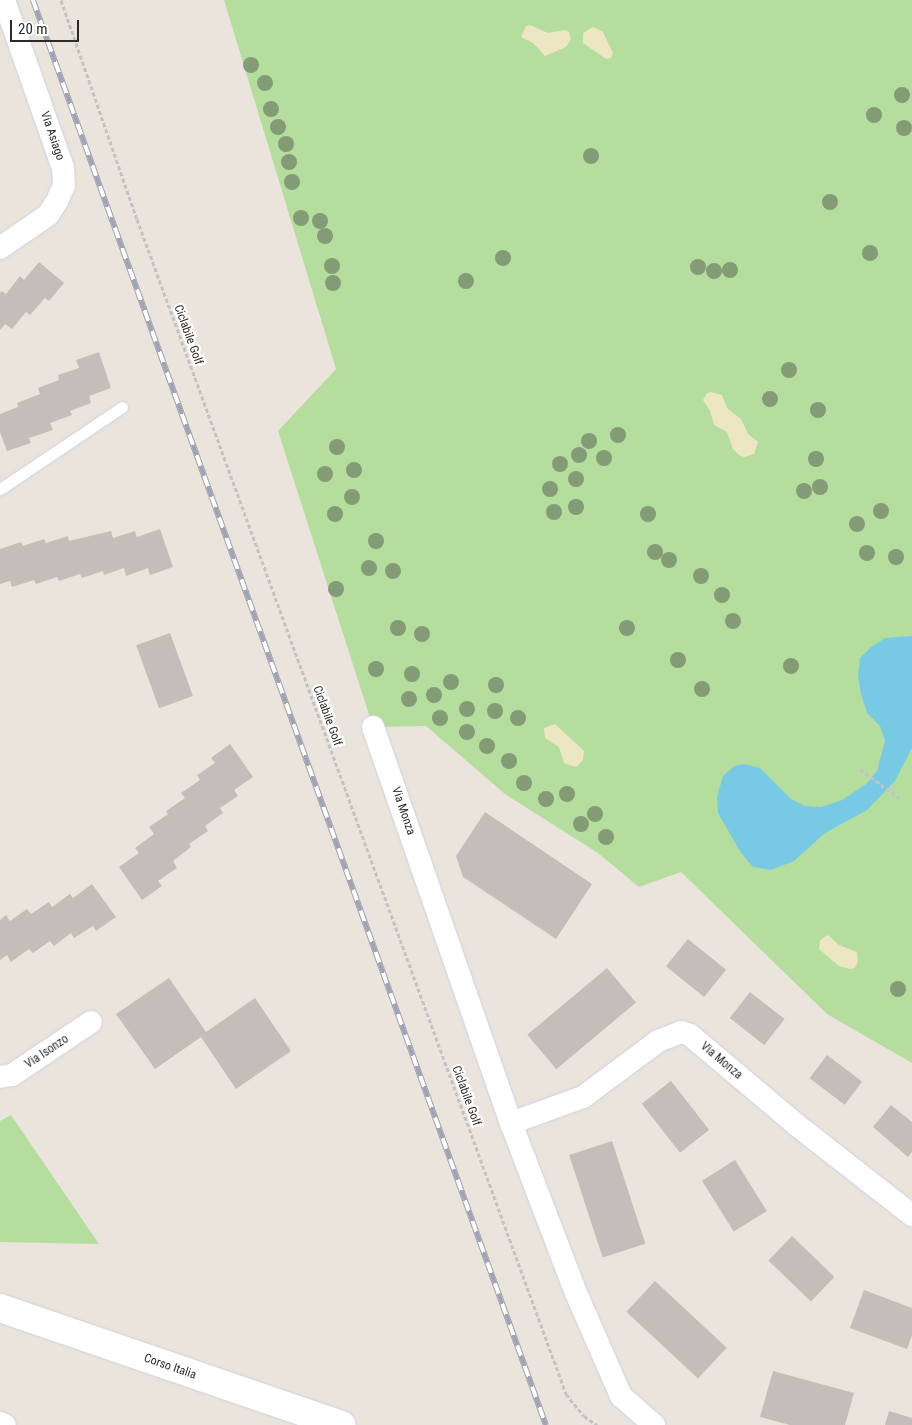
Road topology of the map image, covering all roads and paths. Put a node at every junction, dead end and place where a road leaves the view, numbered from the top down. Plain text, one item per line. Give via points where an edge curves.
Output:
1 (4, 0) edge
2 (61, 0) edge
3 (0, 248) edge
4 (122, 407) dead end
5 (0, 489) edge
6 (373, 727) dead end
7 (860, 769) dead end
8 (899, 798) dead end
9 (92, 1022) dead end
10 (0, 1077) edge
11 (511, 1123) junction
12 (912, 1215) edge
13 (0, 1308) edge
14 (0, 1423) edge
15 (5, 1425) edge
16 (341, 1425) edge
17 (597, 1425) edge
18 (654, 1425) edge

1 - 3 street, Via Asiago via 63,168 64,185 48,215
2 - 17 path, Ciclabile Golf via 150,256 566,1394 584,1416
4 - 5 lane
6 - 11 street, Via Monza
7 - 8 path
9 - 10 street, Via Isonzo via 12,1075
11 - 12 street, Via Monza via 583,1098 658,1041 681,1032 690,1035 798,1126
11 - 18 street, Via Monza via 576,1293 620,1396
13 - 16 main road, Corso Italia
14 - 15 street

